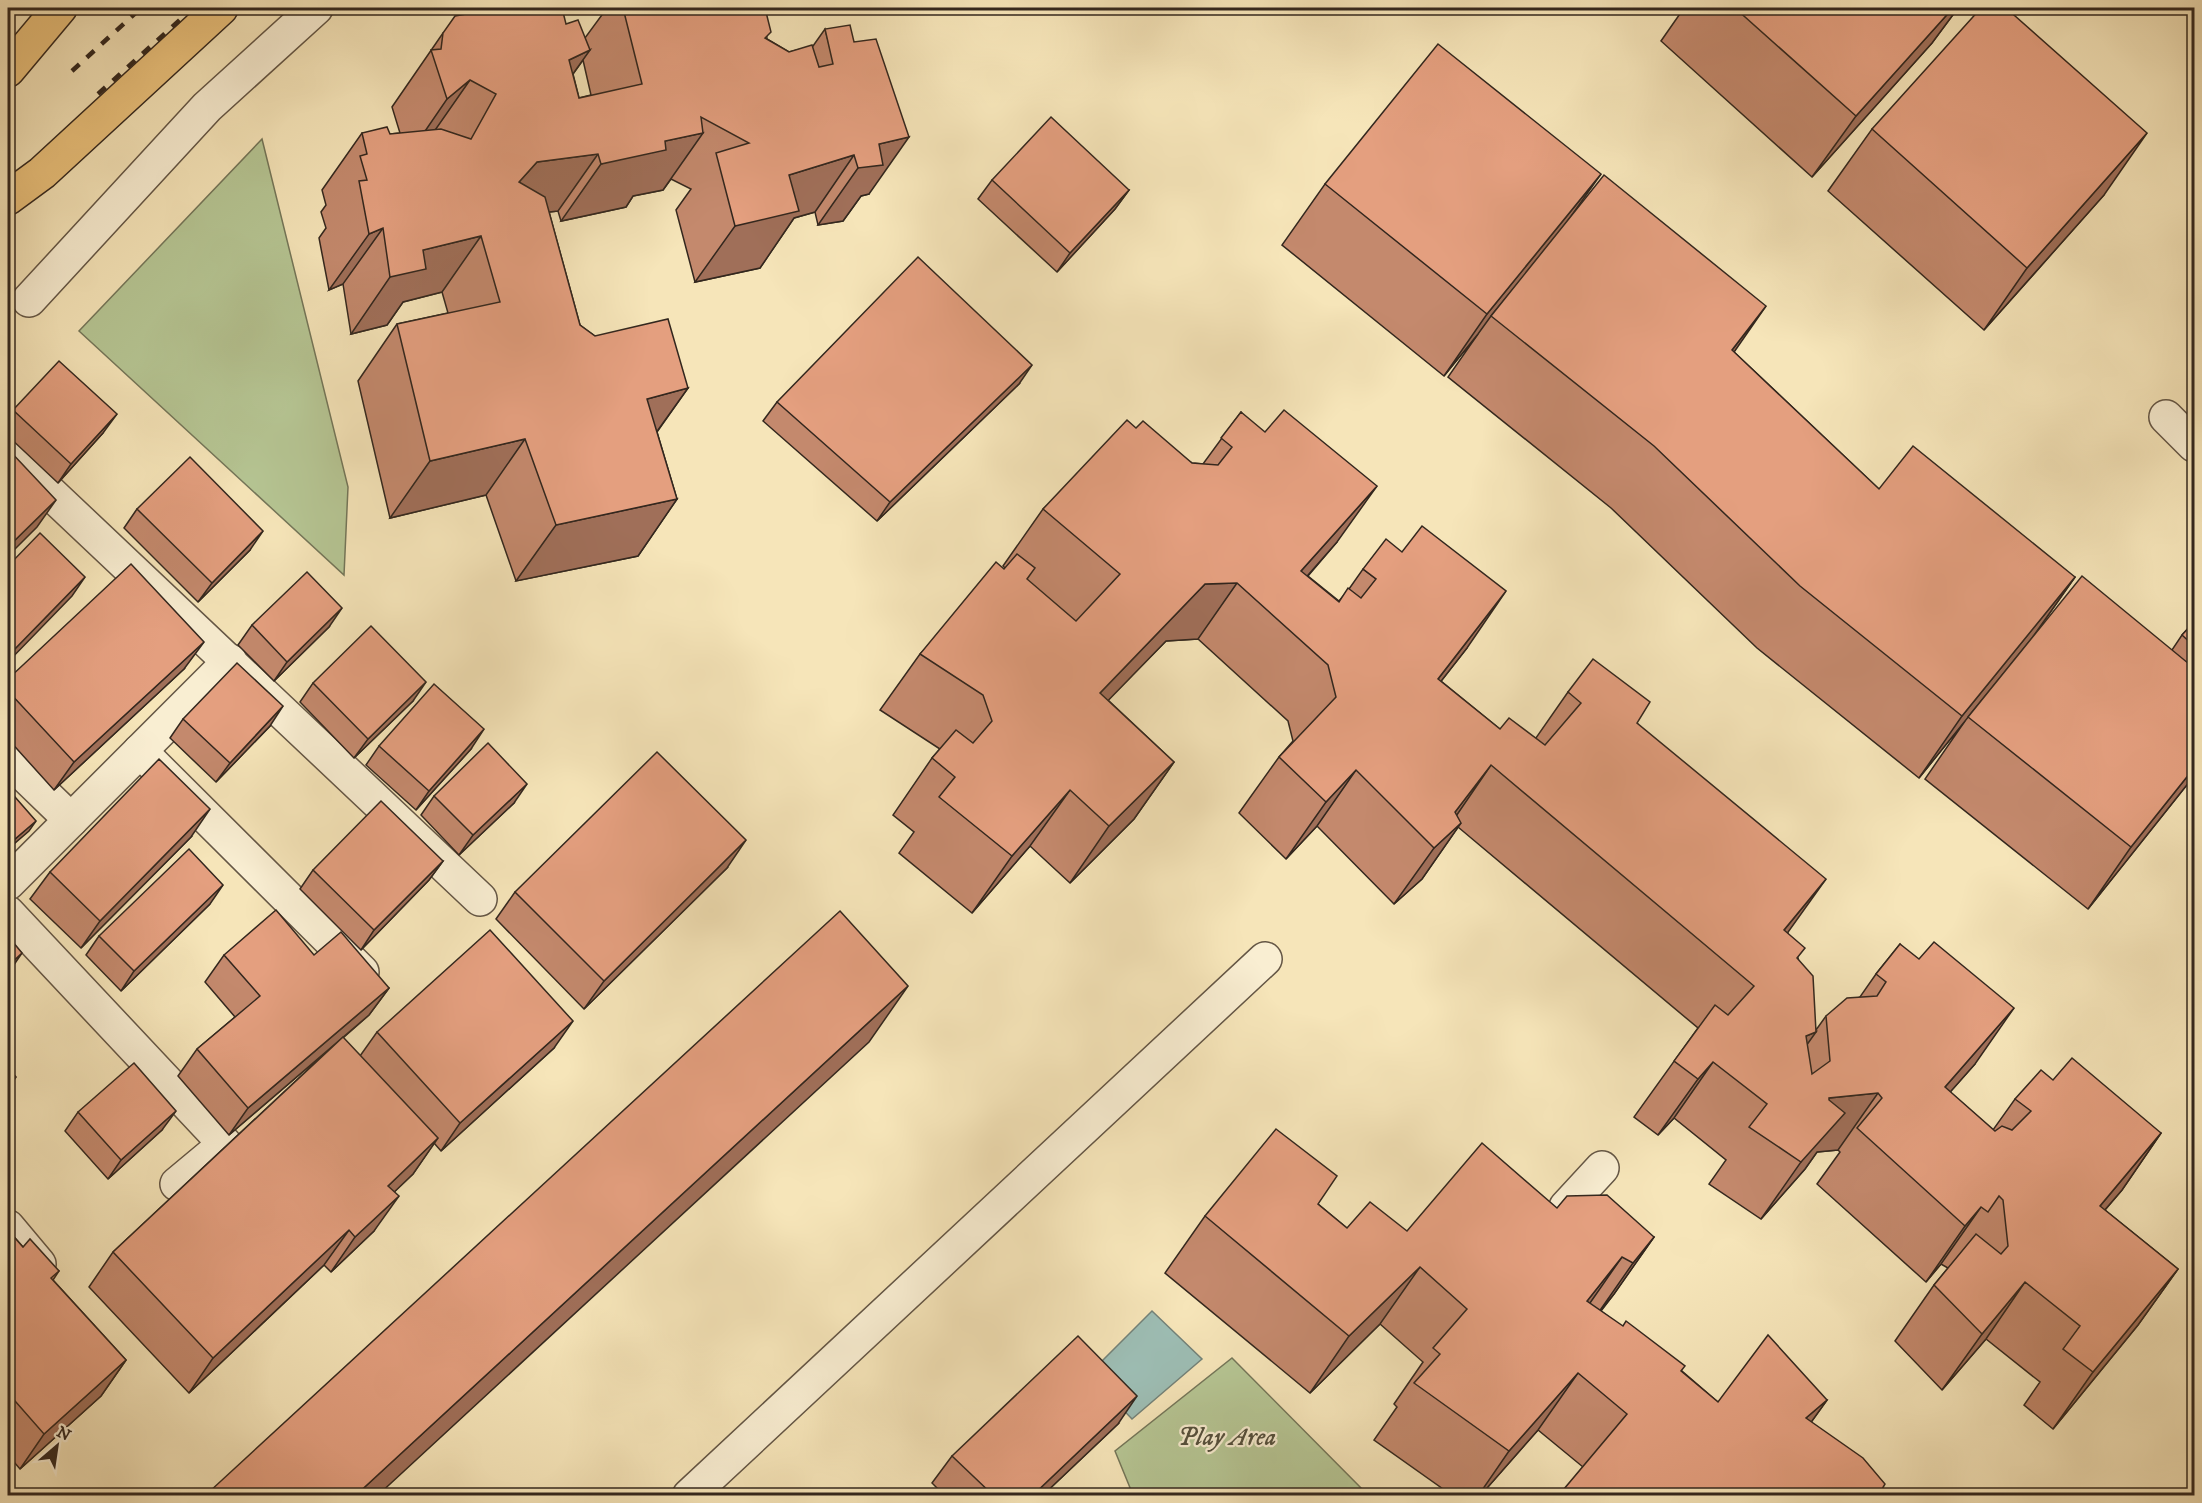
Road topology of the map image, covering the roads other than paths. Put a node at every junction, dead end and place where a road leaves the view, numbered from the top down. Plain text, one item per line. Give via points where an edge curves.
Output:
1 (60, 8) edge
2 (221, 8) edge
3 (316, 8) edge
4 (8, 70) edge
5 (8, 198) edge
6 (28, 300) dead end
7 (2166, 417) dead end
8 (2194, 445) edge
9 (8, 453) edge
10 (230, 661) junction
11 (140, 751) junction
12 (8, 759) edge
13 (71, 820) junction
14 (8, 883) edge
15 (480, 899) dead end
16 (8, 913) edge
17 (1265, 959) dead end
18 (384, 993) edge
19 (1602, 1168) dead end
20 (177, 1184) dead end
21 (1566, 1207) edge
22 (8, 1227) edge
23 (39, 1264) edge
24 (689, 1496) edge

1 - 4 main road
2 - 5 main road via 42,173
3 - 6 street via 207,107
7 - 8 street
9 - 10 street
10 - 11 street
10 - 15 street
11 - 13 street
11 - 18 street
12 - 13 street
13 - 14 street
16 - 20 street via 225,1144
17 - 24 street
19 - 21 street
22 - 23 street

